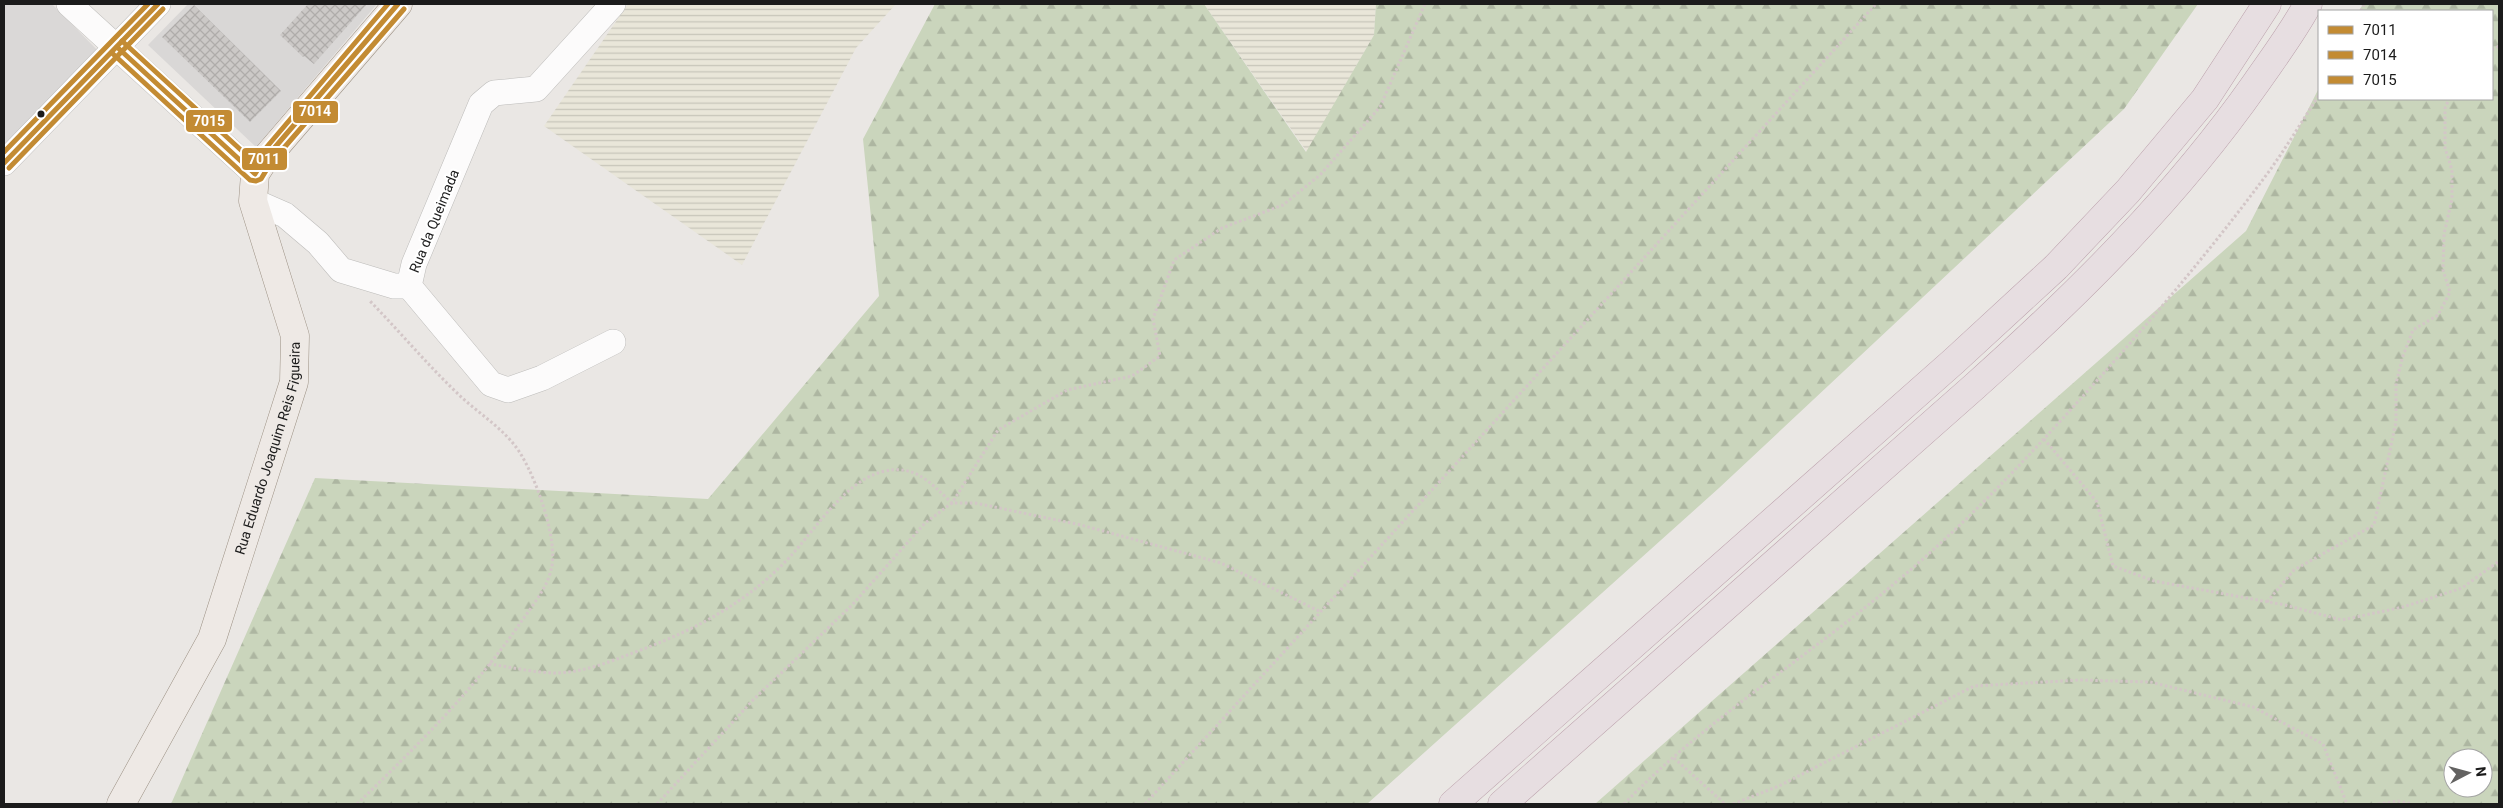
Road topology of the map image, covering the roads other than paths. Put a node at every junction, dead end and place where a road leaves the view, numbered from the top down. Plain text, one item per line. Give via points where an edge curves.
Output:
1 (69, 4) edge
2 (158, 4) edge
3 (398, 4) edge
4 (612, 4) edge
5 (2268, 4) edge
6 (2308, 4) edge
7 (117, 47) junction
8 (4, 163) edge
9 (256, 174) junction
10 (253, 201) junction
11 (409, 286) junction
12 (613, 342) dead end
13 (121, 804) edge
14 (1453, 804) edge
15 (1502, 804) edge

1 - 7 street
2 - 7 street
3 - 9 main road, Rua Eduardo Joaquim Reis Figueira via 264,160
4 - 11 street, Rua da Queimada via 536,90 494,92 481,104 414,264
5 - 14 highway via 2205,99 2128,192 2056,267
6 - 15 highway via 2222,131 2115,255 1975,386
7 - 8 street
7 - 9 street
9 - 10 main road, Rua Eduardo Joaquim Reis Figueira
10 - 11 street via 285,215 318,243 341,270 394,286
10 - 13 main road, Rua Eduardo Joaquim Reis Figueira via 295,336 294,382 212,640
11 - 12 street, Rua da Queimada via 491,384 508,390 542,378

